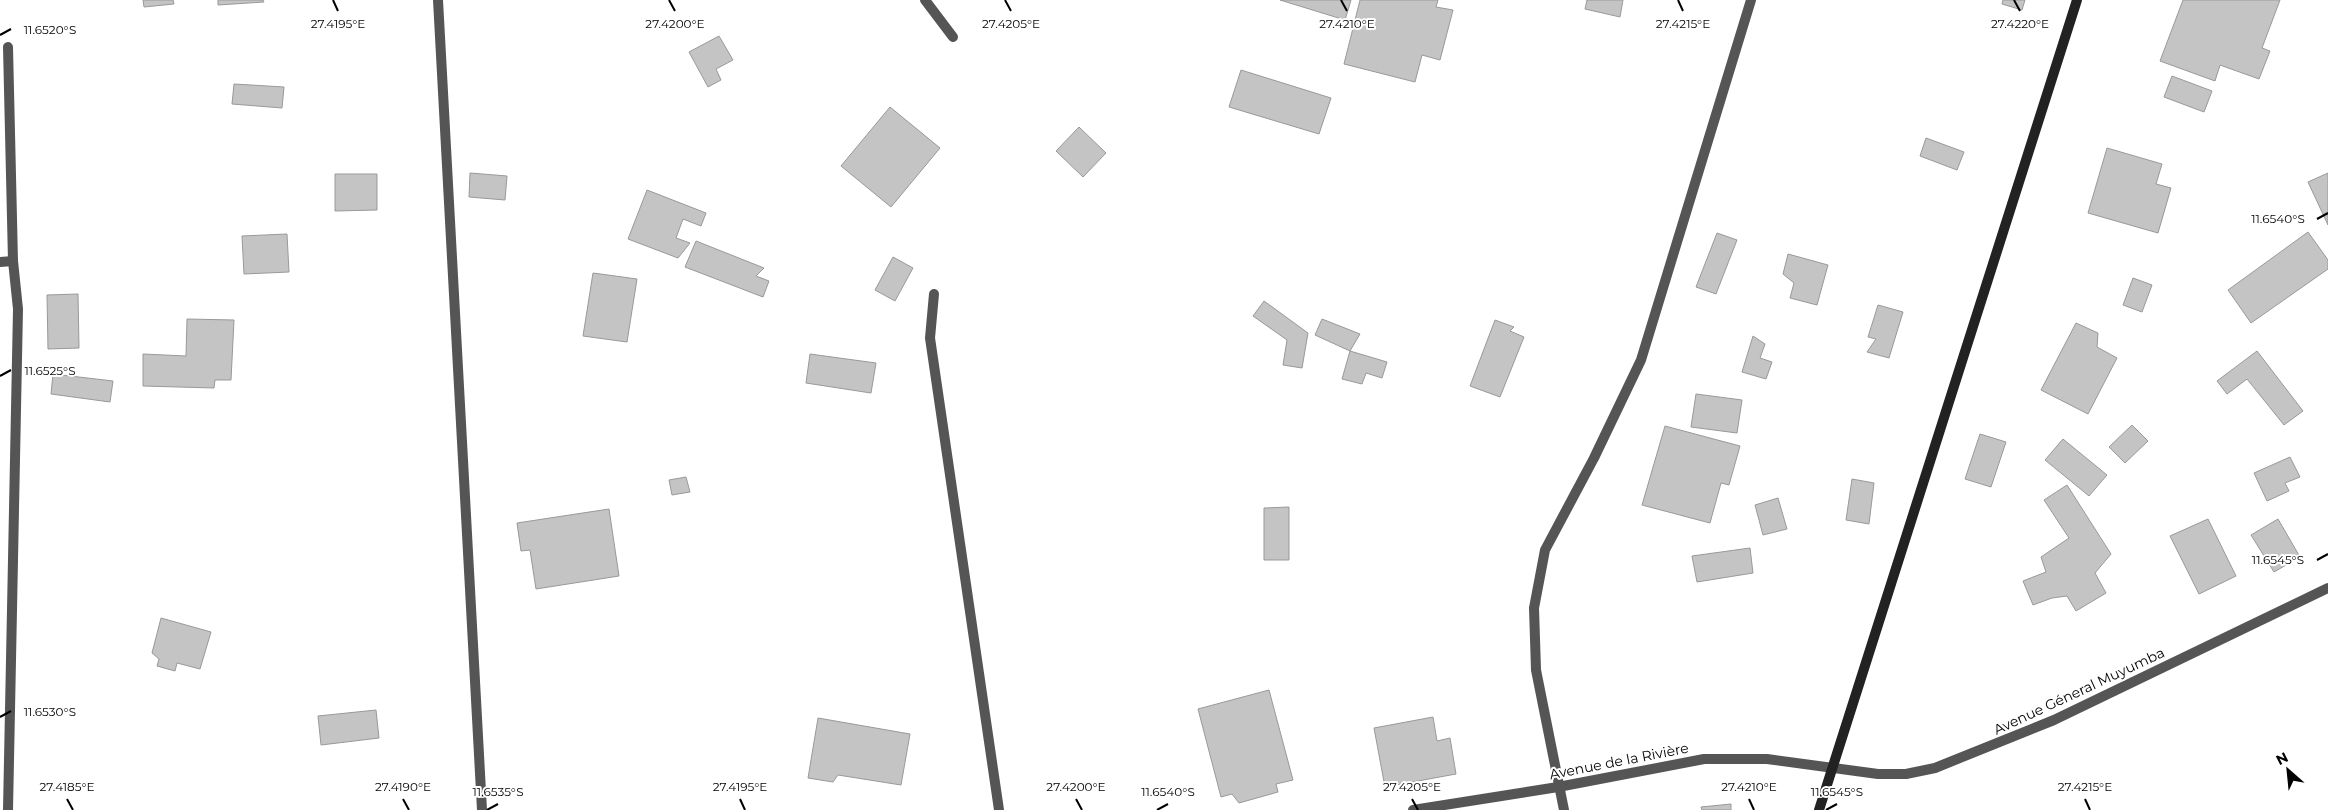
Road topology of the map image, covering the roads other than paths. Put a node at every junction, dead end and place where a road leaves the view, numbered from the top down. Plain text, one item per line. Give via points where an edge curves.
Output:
1 (438, 0) edge
2 (925, 0) edge
3 (1751, 0) edge
4 (2077, 0) edge
5 (953, 37) dead end
6 (8, 47) dead end
7 (0, 262) edge
8 (13, 262) junction
9 (934, 294) dead end
10 (2328, 588) edge
11 (1831, 769) junction
12 (1558, 787) junction
13 (8, 810) edge
14 (482, 810) edge
15 (999, 810) edge
16 (1413, 810) edge
17 (1564, 810) edge
18 (1819, 810) edge

1 - 14 street
2 - 5 street
3 - 12 street via 1641,360 1545,550 1534,608 1536,670
4 - 11 street
6 - 8 street
7 - 8 street
8 - 13 street via 18,309
9 - 15 street via 930,338
10 - 11 street, Avenue Géneral Muyumba via 2054,720 1935,768 1906,774
11 - 12 street, Avenue de la Rivière via 1768,760 1704,759
11 - 18 street
12 - 16 street, Avenue de la Rivière
12 - 17 street

